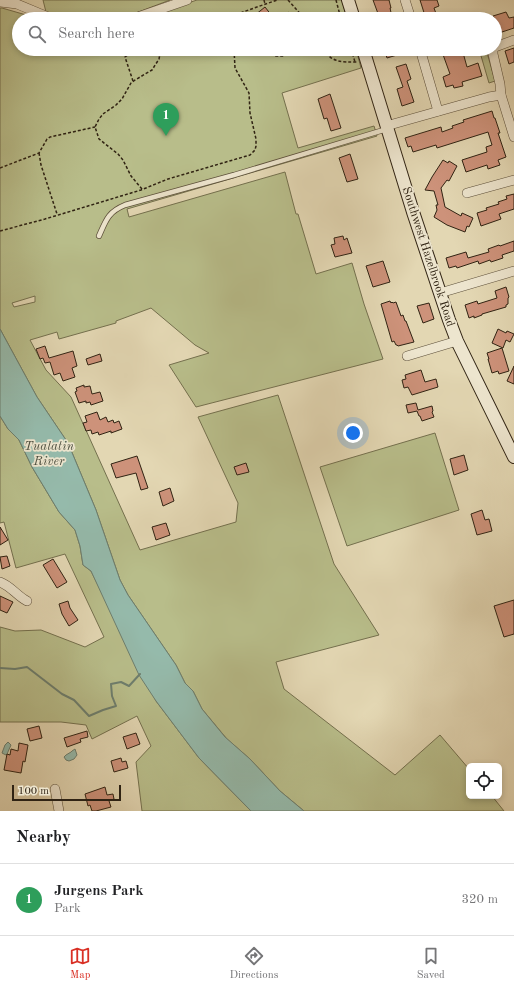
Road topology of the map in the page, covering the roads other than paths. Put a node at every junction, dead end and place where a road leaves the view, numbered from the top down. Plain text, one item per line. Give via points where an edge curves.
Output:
1 (187, 0) edge
2 (348, 0) edge
3 (405, 0) edge
4 (0, 2) edge
5 (36, 12) edge
6 (152, 12) edge
7 (352, 12) edge
8 (409, 12) edge
9 (514, 40) edge
10 (502, 45) edge
11 (362, 56) edge
12 (422, 56) edge
13 (493, 56) edge
14 (501, 95) junction
15 (438, 111) junction
16 (386, 128) junction
17 (514, 137) edge
18 (514, 180) edge
19 (467, 193) dead end
20 (99, 236) dead end
21 (514, 271) edge
22 (440, 293) junction
23 (457, 341) junction
24 (407, 356) dead end
25 (514, 457) edge
26 (0, 582) edge
27 (27, 601) dead end
28 (55, 789) dead end
29 (59, 811) edge

1 - 6 street
2 - 7 street
3 - 8 street
4 - 5 street via 16,4
9 - 10 street
11 - 16 street, Southwest Hazelbrook Road via 361,62
12 - 15 street
13 - 14 street
14 - 15 street
14 - 17 street
15 - 16 street
16 - 20 lane via 117,208 108,216
16 - 22 street, Southwest Hazelbrook Road
18 - 19 street
21 - 22 street
22 - 23 street, Southwest Hazelbrook Road
23 - 24 street
23 - 25 street, Southwest Hazelbrook Road
26 - 27 street
28 - 29 street

